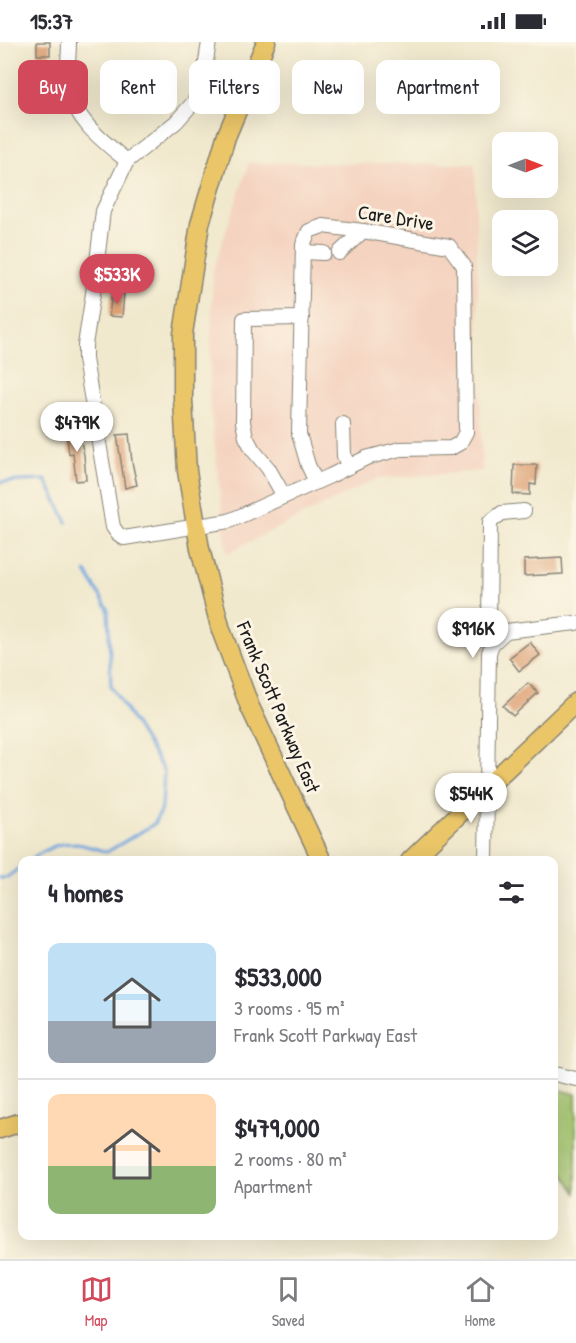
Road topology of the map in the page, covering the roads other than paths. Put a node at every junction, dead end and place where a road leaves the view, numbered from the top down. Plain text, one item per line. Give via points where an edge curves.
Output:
1 (69, 42) edge
2 (209, 42) edge
3 (266, 42) edge
4 (127, 161) junction
5 (363, 231) junction
6 (303, 252) junction
7 (324, 253) dead end
8 (339, 253) dead end
9 (302, 318) junction
10 (343, 424) dead end
11 (349, 466) junction
12 (316, 482) junction
13 (284, 496) junction
14 (524, 511) dead end
15 (196, 528) junction
16 (576, 623) edge
17 (497, 638) junction
18 (576, 702) edge
19 (487, 787) junction
20 (320, 856) edge
21 (415, 856) edge
22 (486, 856) edge
23 (558, 1075) edge
24 (576, 1079) edge
25 (18, 1123) edge
26 (0, 1129) edge

1 - 4 street via 68,88 75,109 94,135
2 - 4 street via 202,88 193,103 176,122
3 - 15 main road, Frank Scott Parkway East via 226,137 200,224 183,334 187,471
4 - 15 street, Care Drive via 103,211 85,345 113,527 124,538
5 - 6 street, Care Drive via 322,226 309,231
5 - 8 street
5 - 11 street, Care Drive via 449,246 464,266 466,432 460,443 451,448 400,449
6 - 7 street
6 - 9 street, Care Drive
9 - 12 street, Care Drive via 299,434
9 - 13 street via 244,319 246,437
10 - 11 street via 344,456
11 - 12 street, Care Drive
12 - 13 street, Care Drive
13 - 15 street, Care Drive via 229,521
14 - 17 street via 502,513 490,522 489,628
15 - 20 main road, Frank Scott Parkway East via 221,630 246,696
16 - 17 street via 506,631
17 - 19 street via 489,653
18 - 19 main road
19 - 21 main road
19 - 22 street
23 - 24 street
25 - 26 main road

